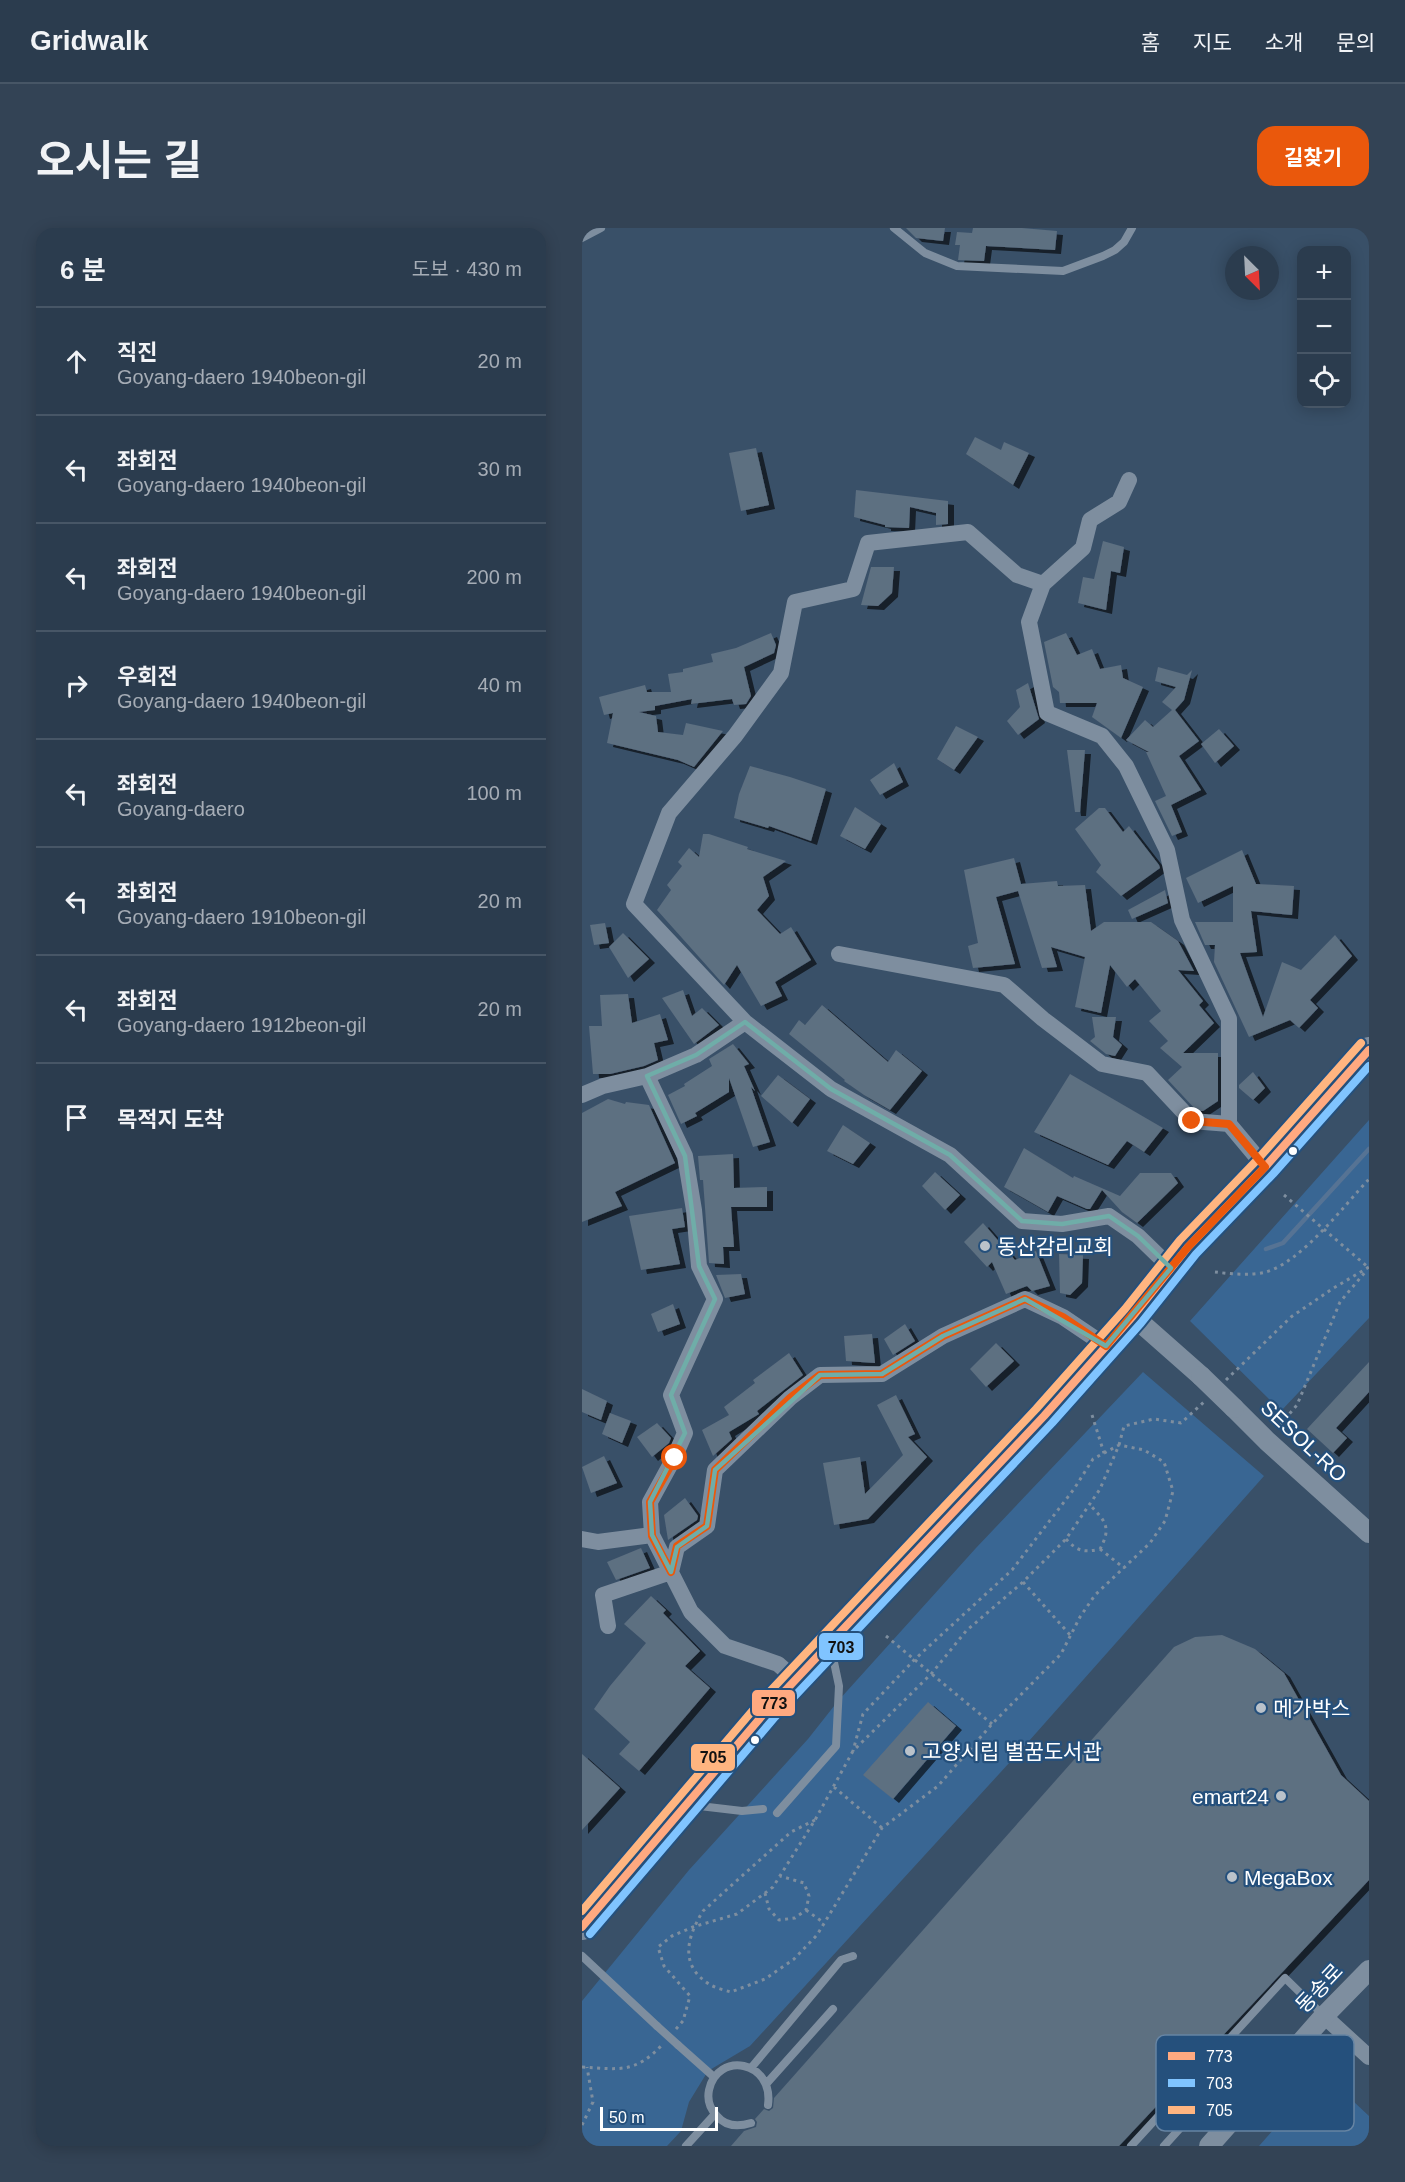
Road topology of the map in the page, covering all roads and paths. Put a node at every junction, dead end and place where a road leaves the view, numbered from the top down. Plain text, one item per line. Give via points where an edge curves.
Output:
1 (601, 228) edge
2 (894, 228) edge
3 (1132, 228) edge
4 (582, 238) edge
5 (1129, 480) dead end
6 (1043, 584) junction
7 (839, 954) dead end
8 (745, 1022) junction
9 (1369, 1050) edge
10 (647, 1076) junction
11 (582, 1095) edge
12 (1229, 1124) junction
13 (1265, 1167) junction
14 (1369, 1179) edge
15 (1284, 1195) dead end
16 (1323, 1228) junction
17 (1369, 1267) edge
18 (1171, 1268) junction
19 (1215, 1272) dead end
20 (1133, 1316) junction
21 (1106, 1346) junction
22 (1222, 1384) dead end
23 (1208, 1399) dead end
24 (1092, 1415) dead end
25 (1280, 1425) dead end
26 (1119, 1446) junction
27 (1104, 1453) junction
28 (1089, 1504) junction
29 (1369, 1533) edge
30 (652, 1536) junction
31 (582, 1539) edge
32 (1066, 1539) junction
33 (1100, 1549) junction
34 (1124, 1568) junction
35 (671, 1572) junction
36 (1023, 1582) junction
37 (608, 1626) dead end
38 (886, 1636) dead end
39 (1071, 1636) junction
40 (830, 1642) junction
41 (914, 1660) junction
42 (932, 1673) junction
43 (795, 1679) junction
44 (992, 1724) junction
45 (853, 1751) junction
46 (834, 1788) junction
47 (685, 1805) junction
48 (763, 1809) dead end
49 (777, 1813) dead end
50 (815, 1820) junction
51 (882, 1828) junction
52 (780, 1876) junction
53 (765, 1893) junction
54 (806, 1910) junction
55 (824, 1923) junction
56 (582, 1927) edge
57 (693, 1928) junction
58 (582, 1956) edge
59 (853, 1956) dead end
60 (1369, 1970) edge
61 (833, 2009) dead end
62 (1324, 2016) junction
63 (1233, 2035) edge
64 (1307, 2035) edge
65 (1345, 2035) edge
66 (1354, 2043) edge
67 (1369, 2057) edge
68 (587, 2067) dead end
69 (752, 2068) junction
70 (714, 2078) junction
71 (766, 2083) junction
72 (768, 2105) dead end
73 (715, 2114) junction
74 (1156, 2119) edge
75 (751, 2123) dead end
76 (582, 2125) edge
77 (1178, 2131) edge
78 (1222, 2131) edge
79 (686, 2146) edge
80 (1131, 2146) edge
81 (1164, 2146) edge
82 (1209, 2146) edge

1 - 4 lane
2 - 3 lane via 925,253 957,266 1062,271 1115,250
5 - 6 street via 1119,502 1089,520 1083,548
6 - 8 street via 1017,575 968,532 868,543 853,589 795,602 781,673 735,736 669,813 634,904
6 - 12 street via 1029,622 1047,713 1102,736 1126,766 1167,850 1182,920 1229,1019
7 - 12 street via 1004,985 1102,1064 1147,1073 1192,1121
8 - 10 street via 696,1055
8 - 18 street via 831,1089 950,1155 1022,1221 1062,1224 1109,1216 1138,1236
9 - 13 main road
10 - 11 street
10 - 30 street via 685,1156 699,1266 715,1299 671,1395 685,1433 650,1502
12 - 13 street
13 - 18 main road
14 - 16 path
15 - 16 path
16 - 17 path
16 - 19 path via 1293,1259 1266,1272
17 - 22 path via 1292,1317
17 - 25 path via 1340,1302 1297,1405
18 - 20 main road
20 - 21 main road
20 - 29 street, SESOL-RO, bridge
21 - 35 street via 1063,1317 1025,1299 943,1336 882,1374 820,1375 790,1398 715,1470 707,1526 677,1546
21 - 40 main road
23 - 26 path via 1181,1423 1154,1419 1124,1426
24 - 27 path
26 - 27 path
26 - 28 path
26 - 34 path via 1144,1450 1164,1462 1173,1491 1165,1521 1150,1544
27 - 41 path via 1093,1459 1012,1570
28 - 32 path
28 - 33 path via 1106,1526 1107,1536
30 - 31 street via 598,1542
30 - 35 street
32 - 33 path via 1076,1550
32 - 36 path
33 - 34 path
34 - 39 path via 1095,1595
35 - 37 street via 603,1595
35 - 43 street via 692,1611 725,1646 778,1664
36 - 39 path
36 - 42 path via 966,1631
38 - 41 path
39 - 44 path via 1060,1654
40 - 43 main road
40 - 49 lane via 839,1686 836,1746
41 - 42 path
41 - 45 path via 863,1714
42 - 44 path
42 - 45 path
43 - 47 main road
44 - 51 path via 938,1786
45 - 46 path
46 - 50 path
46 - 51 path
47 - 48 lane via 742,1811
47 - 56 main road
50 - 52 path
50 - 57 path via 791,1832 703,1911
51 - 55 path
52 - 53 path
52 - 54 path via 804,1883 809,1896
53 - 54 path via 769,1909 779,1920 795,1918
53 - 57 path via 737,1914
54 - 55 path
55 - 57 path via 794,1959 765,1979 731,1992 709,1984 690,1966 688,1949
58 - 70 lane, bridge
59 - 69 lane via 841,1960
60 - 62 street, 동송로
61 - 71 lane
62 - 63 lane via 1285,1978
62 - 64 street, 동송로
62 - 65 street
66 - 67 street
68 - 76 path via 592,2102
69 - 70 lane via 725,2068
69 - 71 lane
70 - 73 lane via 708,2096
71 - 72 lane
73 - 75 lane via 731,2125
73 - 79 lane
74 - 80 lane
77 - 81 lane
78 - 82 street, 동송로

